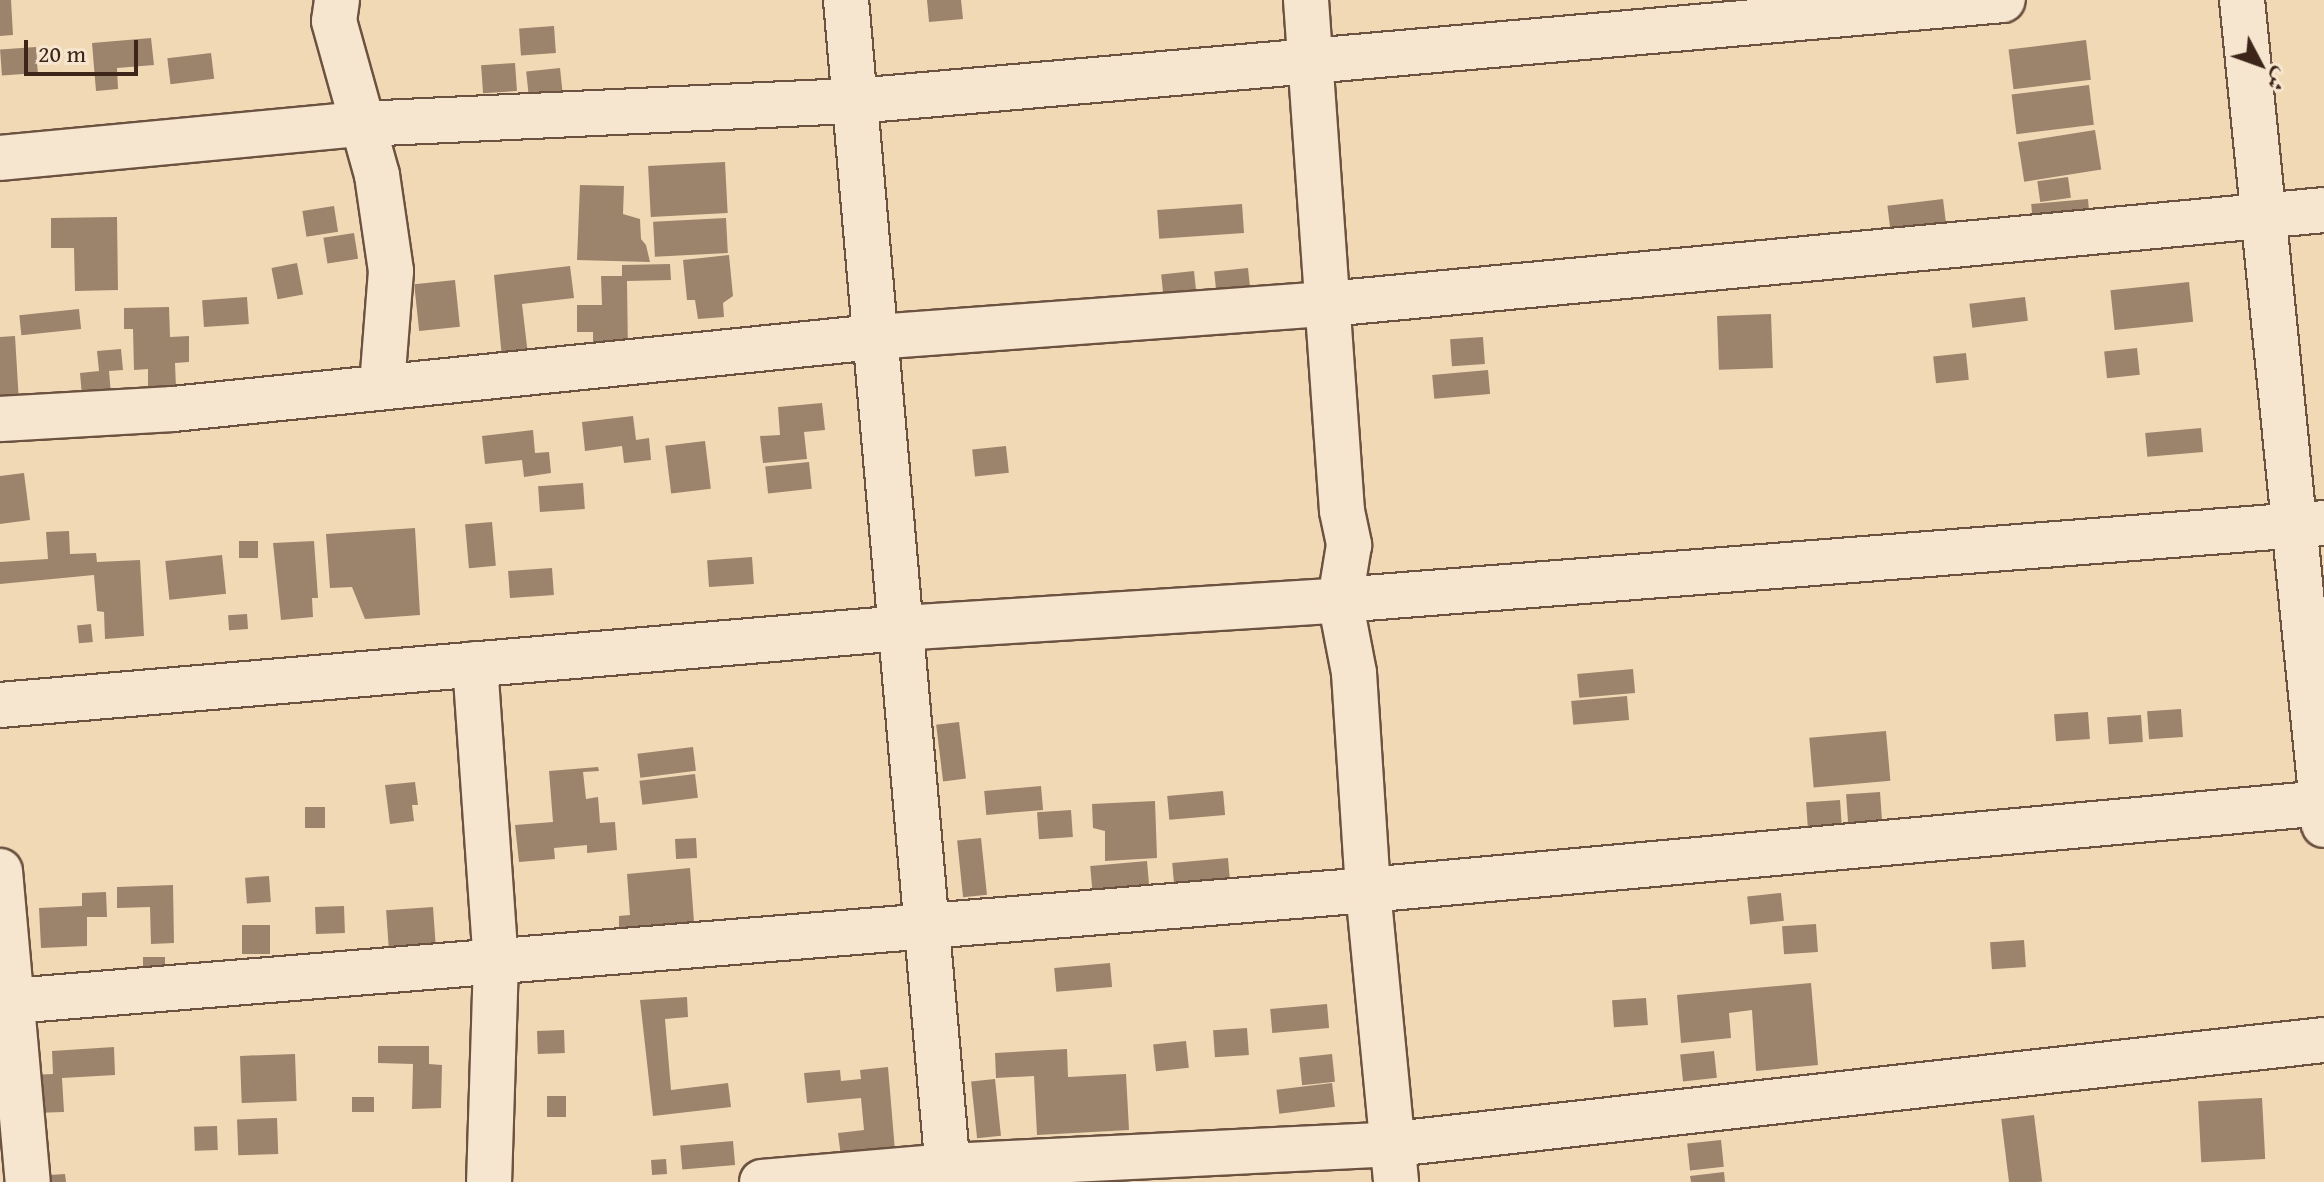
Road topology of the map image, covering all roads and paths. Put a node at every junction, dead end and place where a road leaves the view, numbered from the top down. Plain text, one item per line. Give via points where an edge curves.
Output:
1 (337, 0) edge
2 (846, 0) edge
3 (1306, 0) edge
4 (2003, 0) edge
5 (2242, 0) edge
6 (1311, 60) junction
7 (856, 101) junction
8 (362, 124) junction
9 (0, 158) edge
10 (2324, 210) edge
11 (2262, 215) junction
12 (1328, 304) junction
13 (875, 337) junction
14 (382, 386) junction
15 (0, 419) edge
16 (2310, 524) edge
17 (1340, 600) junction
18 (901, 628) junction
19 (475, 664) junction
20 (0, 705) edge
21 (2323, 810) edge
22 (0, 871) edge
23 (1368, 890) junction
24 (927, 927) junction
25 (496, 961) junction
26 (6, 1002) edge
27 (2324, 1040) edge
28 (1395, 1163) edge
29 (949, 1174) edge
30 (28, 1182) edge
31 (489, 1182) edge
32 (762, 1182) edge

1 - 8 street via 334,21
2 - 7 street
3 - 6 street
4 - 6 street
5 - 11 street
6 - 7 street
6 - 12 street
7 - 8 street
7 - 13 street
8 - 9 street
8 - 14 street via 377,175 391,271
10 - 11 street
11 - 12 street
11 - 16 street
12 - 13 street
12 - 17 street via 1342,511 1349,545
13 - 14 street
13 - 18 street
14 - 15 street via 173,409
16 - 17 street
16 - 21 street
17 - 18 street
17 - 23 street via 1354,673
18 - 19 street
18 - 24 street
19 - 20 street
19 - 25 street
21 - 23 street
22 - 26 street
23 - 24 street
23 - 28 street
24 - 25 street
24 - 29 street
25 - 26 street
25 - 31 street
26 - 30 street
27 - 28 street
28 - 29 street
29 - 32 street

